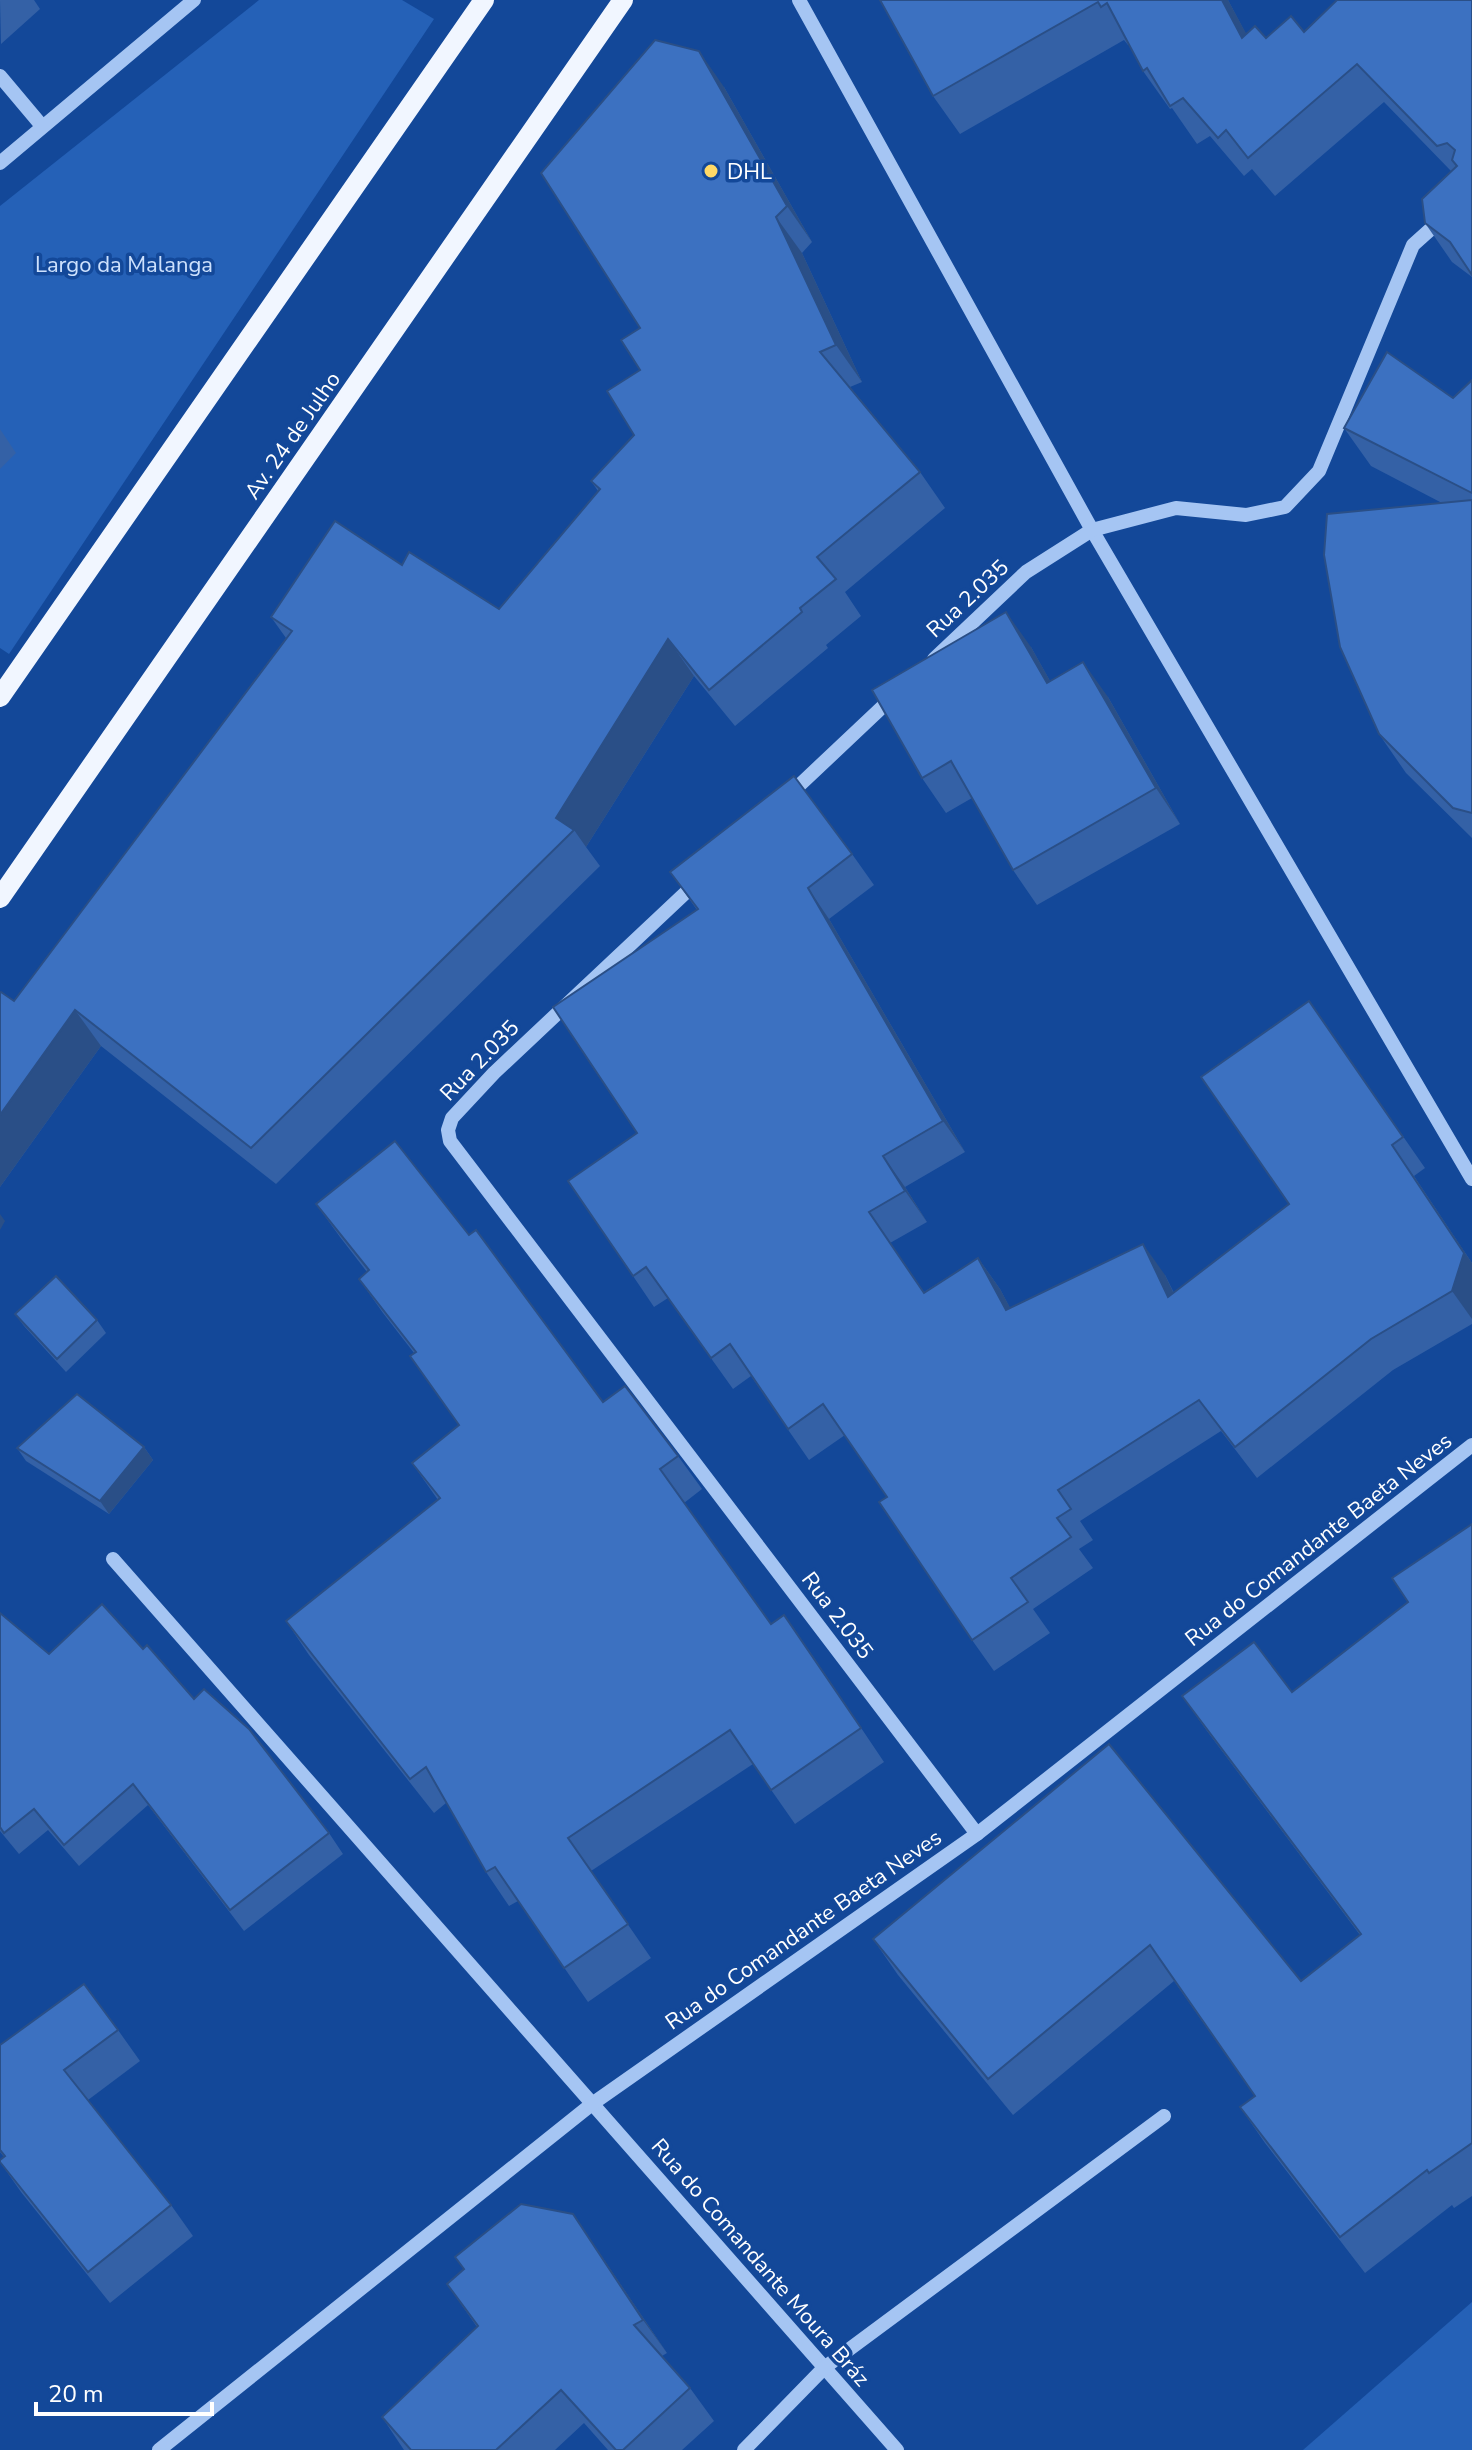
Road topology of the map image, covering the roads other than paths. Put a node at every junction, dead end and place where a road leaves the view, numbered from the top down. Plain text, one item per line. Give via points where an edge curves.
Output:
1 (194, 0) edge
2 (484, 0) edge
3 (623, 0) edge
4 (799, 0) edge
5 (0, 76) edge
6 (42, 126) junction
7 (0, 163) edge
8 (1452, 209) edge
9 (1092, 530) junction
10 (922, 670) edge
11 (910, 681) edge
12 (0, 697) edge
13 (783, 801) edge
14 (713, 866) edge
15 (0, 898) edge
16 (1472, 1179) edge
17 (1472, 1445) edge
18 (113, 1559) dead end
19 (977, 1834) junction
20 (592, 2104) junction
21 (1164, 2116) dead end
22 (824, 2368) junction
23 (159, 2450) edge
24 (744, 2450) edge
25 (897, 2450) edge

1 - 6 street
2 - 12 main road
3 - 15 main road, Av. 24 de Julho
4 - 9 street
5 - 6 street
6 - 7 street
8 - 9 street, Rua 2.035 via 1413,245 1319,471 1285,507 1246,515 1176,508
9 - 10 street, Rua 2.035 via 1026,572
9 - 16 street
11 - 13 street
14 - 19 street, Rua 2.035 via 494,1073 452,1118 450,1141
17 - 19 street, Rua do Comandante Baeta Neves
18 - 20 street, Rua do Comandante Moura Bráz
19 - 20 street, Rua do Comandante Baeta Neves
20 - 22 street, Rua do Comandante Moura Bráz
20 - 23 street, Rua do Comandante Baeta Neves
21 - 22 street
22 - 24 street
22 - 25 street, Rua do Comandante Moura Bráz

